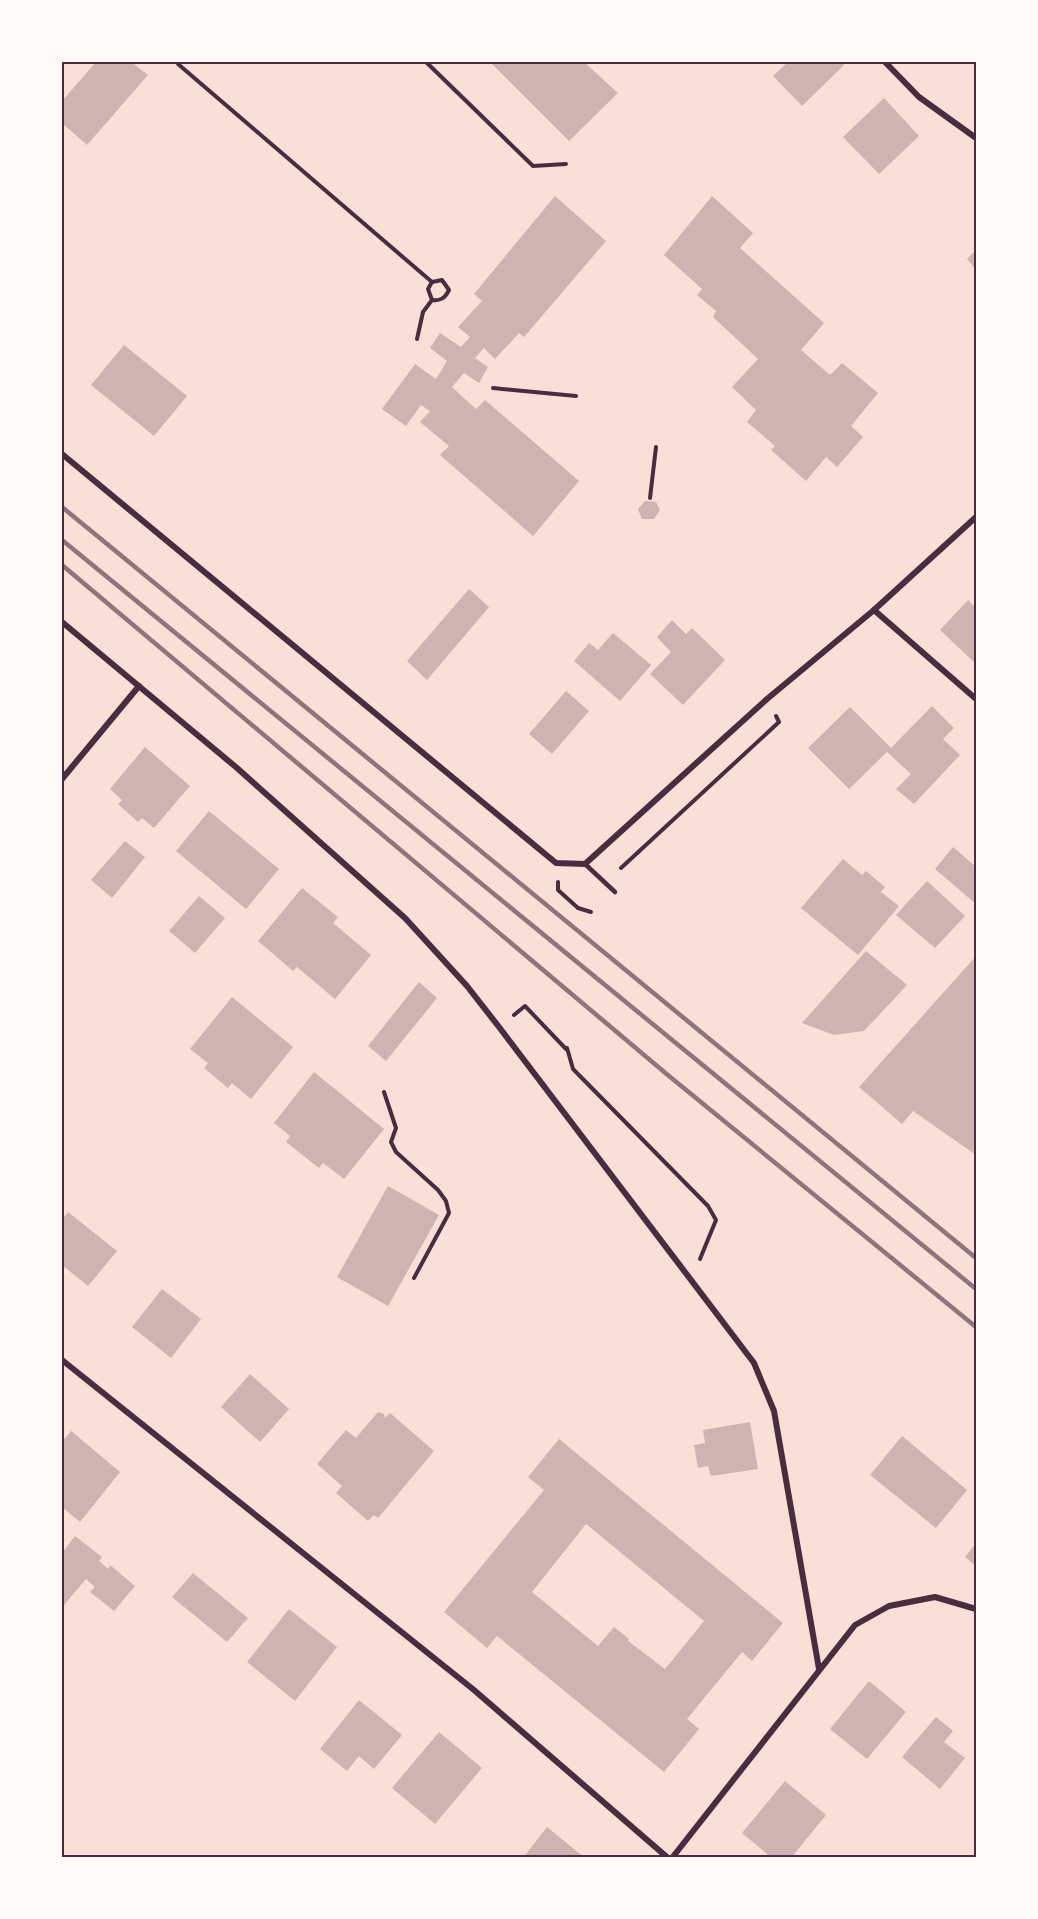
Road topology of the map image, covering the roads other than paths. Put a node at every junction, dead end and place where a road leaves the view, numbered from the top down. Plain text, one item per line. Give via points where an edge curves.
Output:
1 (885, 62) edge
2 (976, 138) edge
3 (62, 454) edge
4 (976, 517) edge
5 (874, 610) junction
6 (62, 622) edge
7 (139, 686) junction
8 (976, 699) edge
9 (62, 779) edge
10 (585, 864) junction
11 (615, 892) dead end
12 (62, 1360) edge
13 (976, 1610) edge
14 (819, 1670) junction
15 (670, 1857) edge

1 - 2 street via 920,97
3 - 10 street via 556,863
4 - 5 street
5 - 8 street
5 - 10 street via 767,699
6 - 7 street
7 - 9 street
7 - 14 street via 405,918 467,986 754,1363 774,1412
10 - 11 lane
12 - 15 street via 474,1690
13 - 14 street via 935,1597 889,1606 855,1625
14 - 15 street

